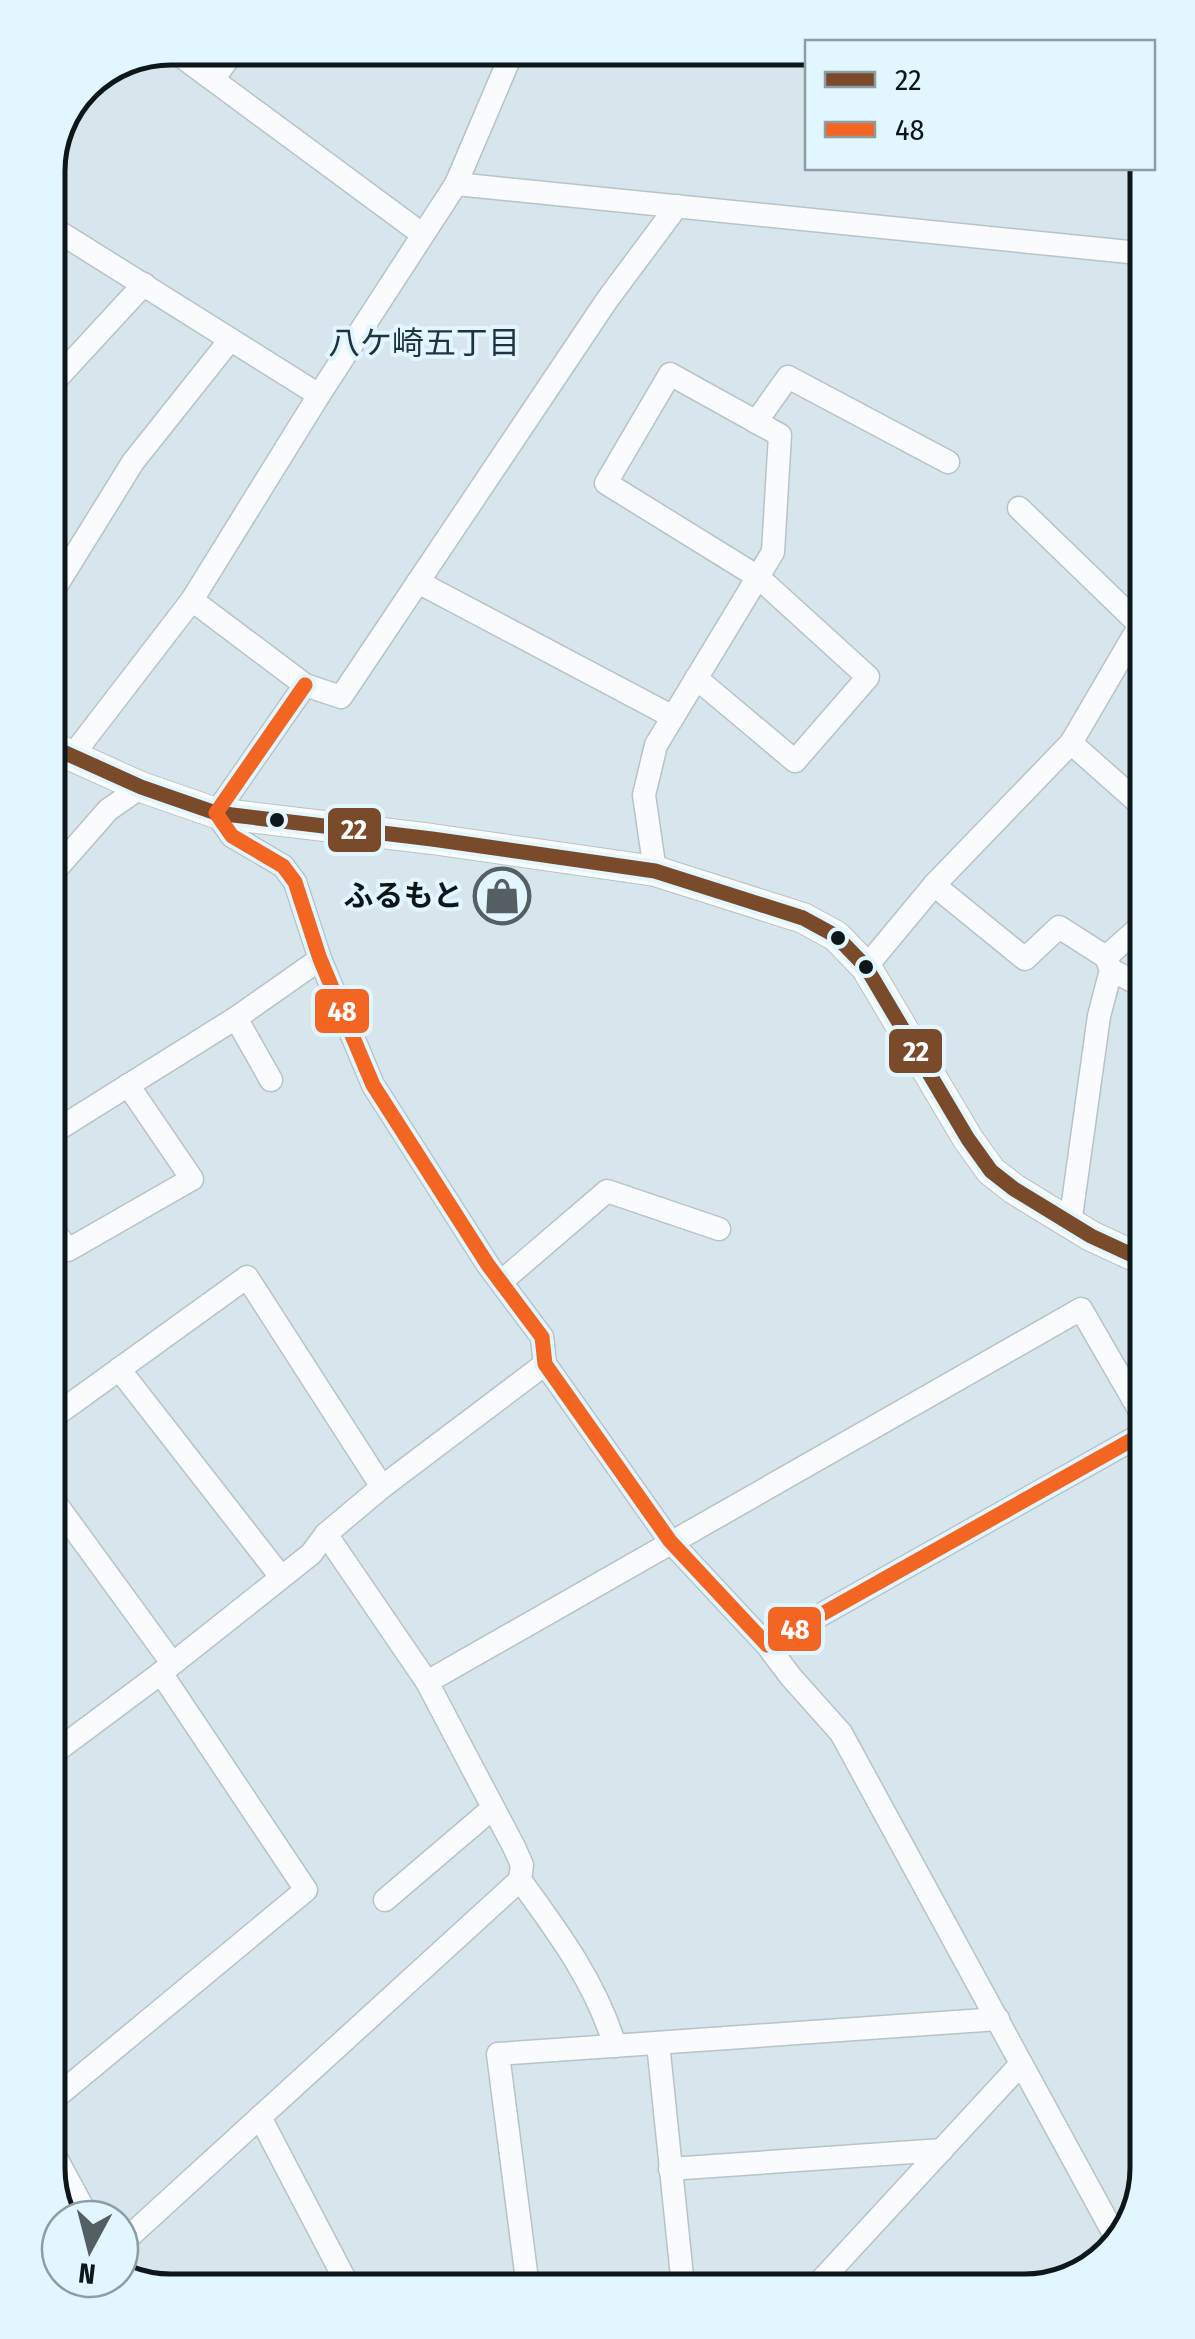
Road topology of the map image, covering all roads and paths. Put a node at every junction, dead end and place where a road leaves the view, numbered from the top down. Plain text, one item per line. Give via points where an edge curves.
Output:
1 (195, 65) edge
2 (224, 65) edge
3 (507, 65) edge
4 (214, 78) junction
5 (456, 184) junction
6 (677, 206) junction
7 (422, 234) junction
8 (65, 236) edge
9 (1130, 252) edge
10 (144, 284) junction
11 (230, 340) junction
12 (65, 370) edge
13 (319, 395) junction
14 (756, 422) junction
15 (948, 462) dead end
16 (1019, 508) dead end
17 (65, 572) edge
18 (758, 576) junction
19 (418, 582) junction
20 (192, 600) junction
21 (1130, 616) edge
22 (1130, 643) edge
23 (696, 678) junction
24 (305, 686) junction
25 (673, 717) junction
26 (1072, 743) junction
27 (65, 746) edge
28 (65, 753) edge
29 (142, 787) junction
30 (1130, 795) edge
31 (216, 813) junction
32 (65, 859) edge
33 (655, 871) junction
34 (934, 885) junction
35 (1130, 935) edge
36 (320, 959) junction
37 (1108, 963) junction
38 (866, 967) junction
39 (1130, 978) edge
40 (236, 1018) junction
41 (271, 1080) dead end
42 (128, 1085) junction
43 (65, 1124) edge
44 (1070, 1224) junction
45 (719, 1229) dead end
46 (65, 1246) edge
47 (1130, 1253) edge
48 (502, 1281) junction
49 (546, 1364) junction
50 (119, 1369) junction
51 (1130, 1394) edge
52 (65, 1408) edge
53 (1130, 1442) edge
54 (382, 1487) junction
55 (65, 1516) edge
56 (326, 1534) junction
57 (670, 1541) junction
58 (281, 1578) junction
59 (767, 1645) junction
60 (167, 1668) junction
61 (427, 1682) junction
62 (65, 1744) edge
63 (493, 1808) junction
64 (520, 1880) junction
65 (385, 1900) dead end
66 (998, 2020) junction
67 (658, 2042) junction
68 (615, 2046) junction
69 (1020, 2064) junction
70 (65, 2090) edge
71 (260, 2117) junction
72 (942, 2150) junction
73 (670, 2168) junction
74 (66, 2176) edge
75 (78, 2199) edge
76 (140, 2227) edge
77 (1111, 2228) edge
78 (342, 2274) edge
79 (526, 2274) edge
80 (682, 2274) edge
81 (832, 2274) edge

1 - 4 street
2 - 4 street
3 - 5 street
4 - 7 street
5 - 6 street
5 - 7 street
6 - 9 street
6 - 19 street
7 - 13 street
8 - 10 street
10 - 11 street
10 - 12 street
11 - 13 street
11 - 17 street via 133,462
13 - 20 street
14 - 15 street via 788,376
14 - 18 street via 780,435 773,552
14 - 18 street via 670,374 606,483
16 - 21 street
18 - 23 street
18 - 23 street via 868,677 795,761
19 - 24 street via 341,697
19 - 25 street
20 - 24 street
20 - 27 street
22 - 26 street
23 - 25 street
24 - 31 street
25 - 33 street via 656,745 644,796
26 - 30 street
26 - 34 street
28 - 29 street
29 - 31 street
29 - 32 street via 108,810
31 - 33 street
31 - 36 street via 232,836 283,866 295,882
33 - 38 street via 803,918 836,936
34 - 37 street via 1025,959 1059,927
34 - 38 street
35 - 37 street
36 - 40 street
36 - 48 street via 373,1085
37 - 39 street
37 - 44 street
38 - 44 street via 991,1171
40 - 41 street
40 - 42 street
42 - 43 street
42 - 46 street via 192,1179 68,1250
44 - 47 street
45 - 48 street via 607,1191
48 - 49 street via 542,1337
49 - 54 street
49 - 57 street
50 - 52 street
50 - 54 street via 248,1278
50 - 58 street
51 - 57 street via 1081,1308
53 - 59 street
54 - 56 street
55 - 60 street
56 - 58 street
56 - 61 street
57 - 59 street
57 - 61 street
58 - 60 street
59 - 66 street via 841,1733
60 - 62 street
60 - 70 street via 306,1890
61 - 63 street
63 - 64 street via 522,1865
63 - 65 street
64 - 68 street via 574,1952
64 - 71 street
66 - 67 street
66 - 69 street
67 - 68 street
67 - 73 street
68 - 79 street via 498,2054
69 - 72 street
69 - 77 street
71 - 76 street
71 - 78 street
72 - 73 street
72 - 81 street
73 - 80 street
74 - 75 street

